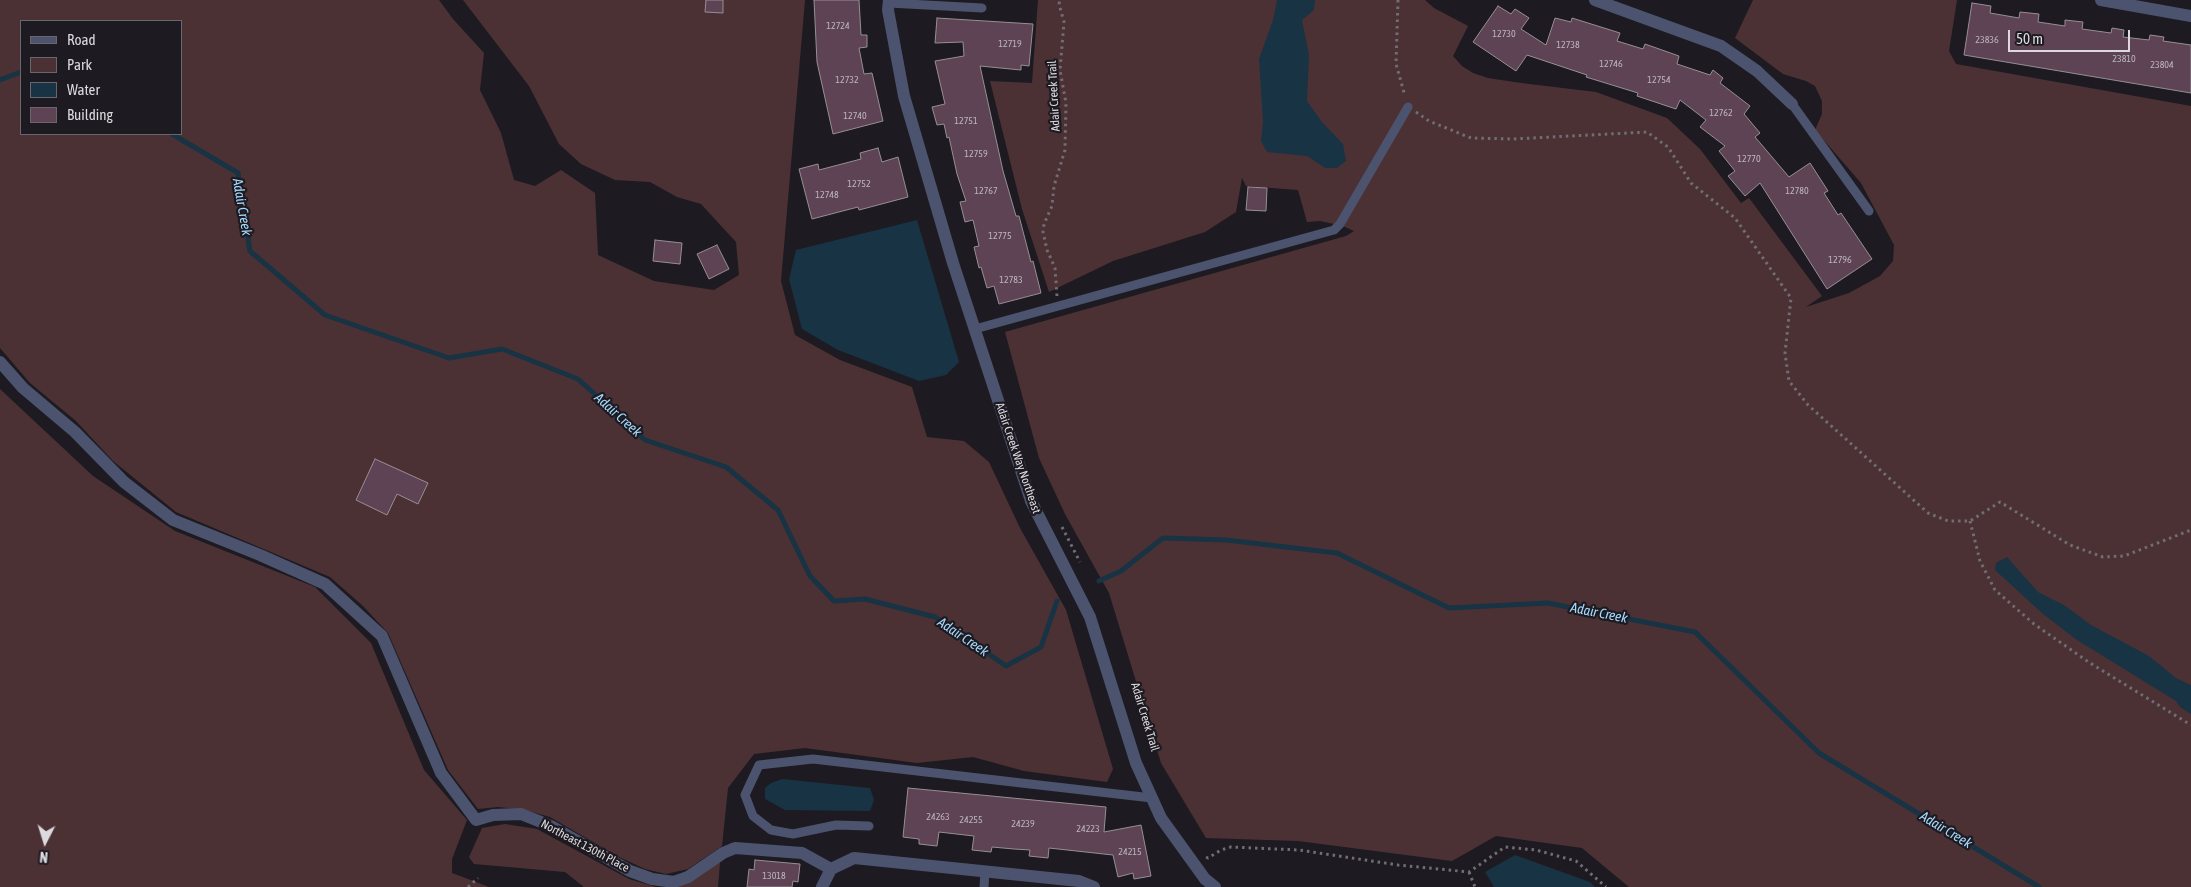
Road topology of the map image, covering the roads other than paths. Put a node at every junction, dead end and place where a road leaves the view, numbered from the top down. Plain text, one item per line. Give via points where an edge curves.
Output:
1 (1595, 0) edge
2 (2101, 0) edge
3 (889, 2) edge
4 (982, 8) dead end
5 (2191, 16) edge
6 (1792, 104) joint
7 (1408, 107) road end
8 (1869, 211) dead end
9 (974, 329) junction
10 (0, 362) edge
11 (1152, 798) junction
12 (869, 826) dead end
13 (831, 869) junction
14 (985, 872) junction
15 (1205, 884) edge
16 (822, 887) edge
17 (984, 887) edge
18 (1094, 887) edge

1 - 6 street via 1721,46 1757,71
2 - 5 street
3 - 4 lane
3 - 9 street, Adair Creek Way Northeast via 904,96
6 - 8 lane
7 - 9 lane via 1334,230
9 - 11 street, Adair Creek Way Northeast via 1031,501 1090,617 1136,763
10 - 13 street, Northeast 130th Place via 23,388 75,432 124,482 173,520 325,584 382,636 441,773 476,820 493,814 522,814 551,826 630,871 652,879 674,882 688,877 735,848 802,853
11 - 12 lane via 813,759 759,765 745,795 753,816 771,830 793,834 836,825
11 - 15 street, Adair Creek Way Northeast via 1161,818
13 - 14 street via 854,858
13 - 16 street
14 - 17 lane
14 - 18 street via 1079,881

